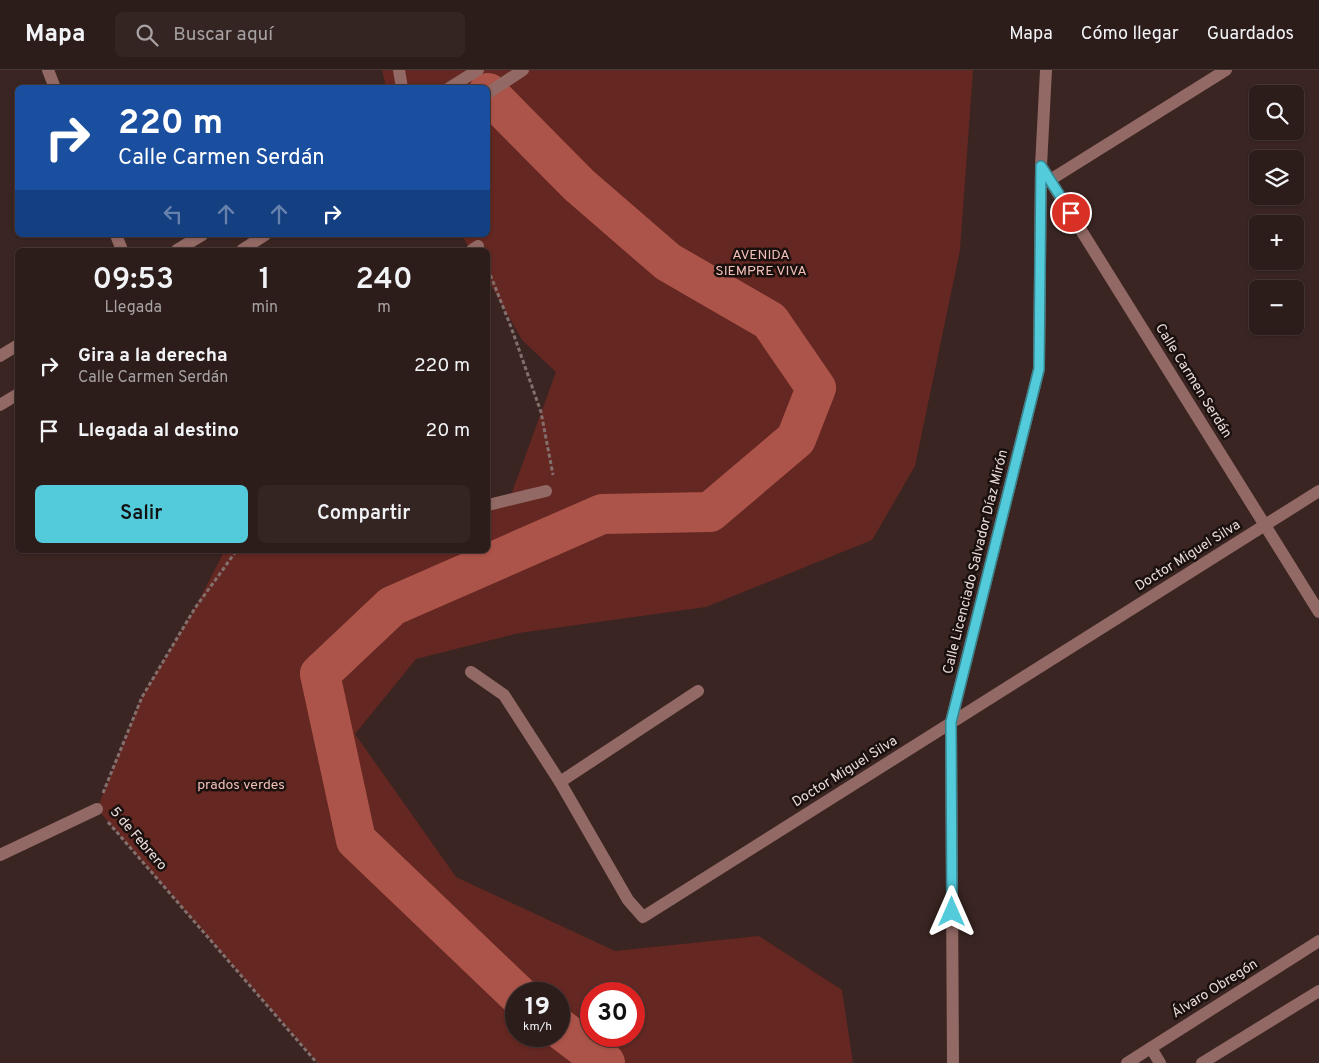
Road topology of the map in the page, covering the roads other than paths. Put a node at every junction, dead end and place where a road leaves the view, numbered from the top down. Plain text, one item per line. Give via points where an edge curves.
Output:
1 (48, 70) edge
2 (399, 70) edge
3 (478, 70) edge
4 (523, 70) edge
5 (1046, 70) edge
6 (1226, 70) edge
7 (54, 85) edge
8 (402, 85) edge
9 (453, 85) edge
10 (490, 92) edge
11 (1041, 166) junction
12 (1050, 180) junction
13 (199, 237) edge
14 (262, 237) edge
15 (180, 248) edge
16 (245, 248) edge
17 (15, 348) edge
18 (0, 356) edge
19 (15, 396) edge
20 (0, 405) edge
21 (1319, 490) edge
22 (546, 492) road end
23 (490, 505) edge
24 (1265, 525) junction
25 (1319, 612) edge
26 (471, 672) dead end
27 (698, 691) dead end
28 (951, 722) junction
29 (560, 782) junction
30 (97, 809) road end
31 (0, 855) edge
32 (1319, 941) edge
33 (1319, 991) edge
34 (1151, 1048) junction
35 (953, 1063) edge
36 (1127, 1063) edge
37 (1160, 1063) edge
38 (1202, 1063) edge

1 - 7 street
2 - 8 street
3 - 9 street
4 - 10 street
5 - 11 street, Calle Licenciado Salvador Díaz Mirón
6 - 12 street
11 - 12 street, Calle Carmen Serdán
11 - 28 street, Calle Licenciado Salvador Díaz Mirón via 1039,369
12 - 24 street, Calle Carmen Serdán
13 - 15 street
14 - 16 street
17 - 18 street
19 - 20 street
21 - 24 street, Doctor Miguel Silva
22 - 23 street
24 - 25 street, Calle Carmen Serdán
24 - 28 street, Doctor Miguel Silva
26 - 29 street, Doctor Miguel Silva via 504,695
27 - 29 street
28 - 29 street, Doctor Miguel Silva via 643,917 628,900
28 - 35 street, Calle Licenciado Salvador Díaz Mirón
30 - 31 street
32 - 34 street, Álvaro Obregón
33 - 38 street
34 - 36 street, Álvaro Obregón
34 - 37 street

